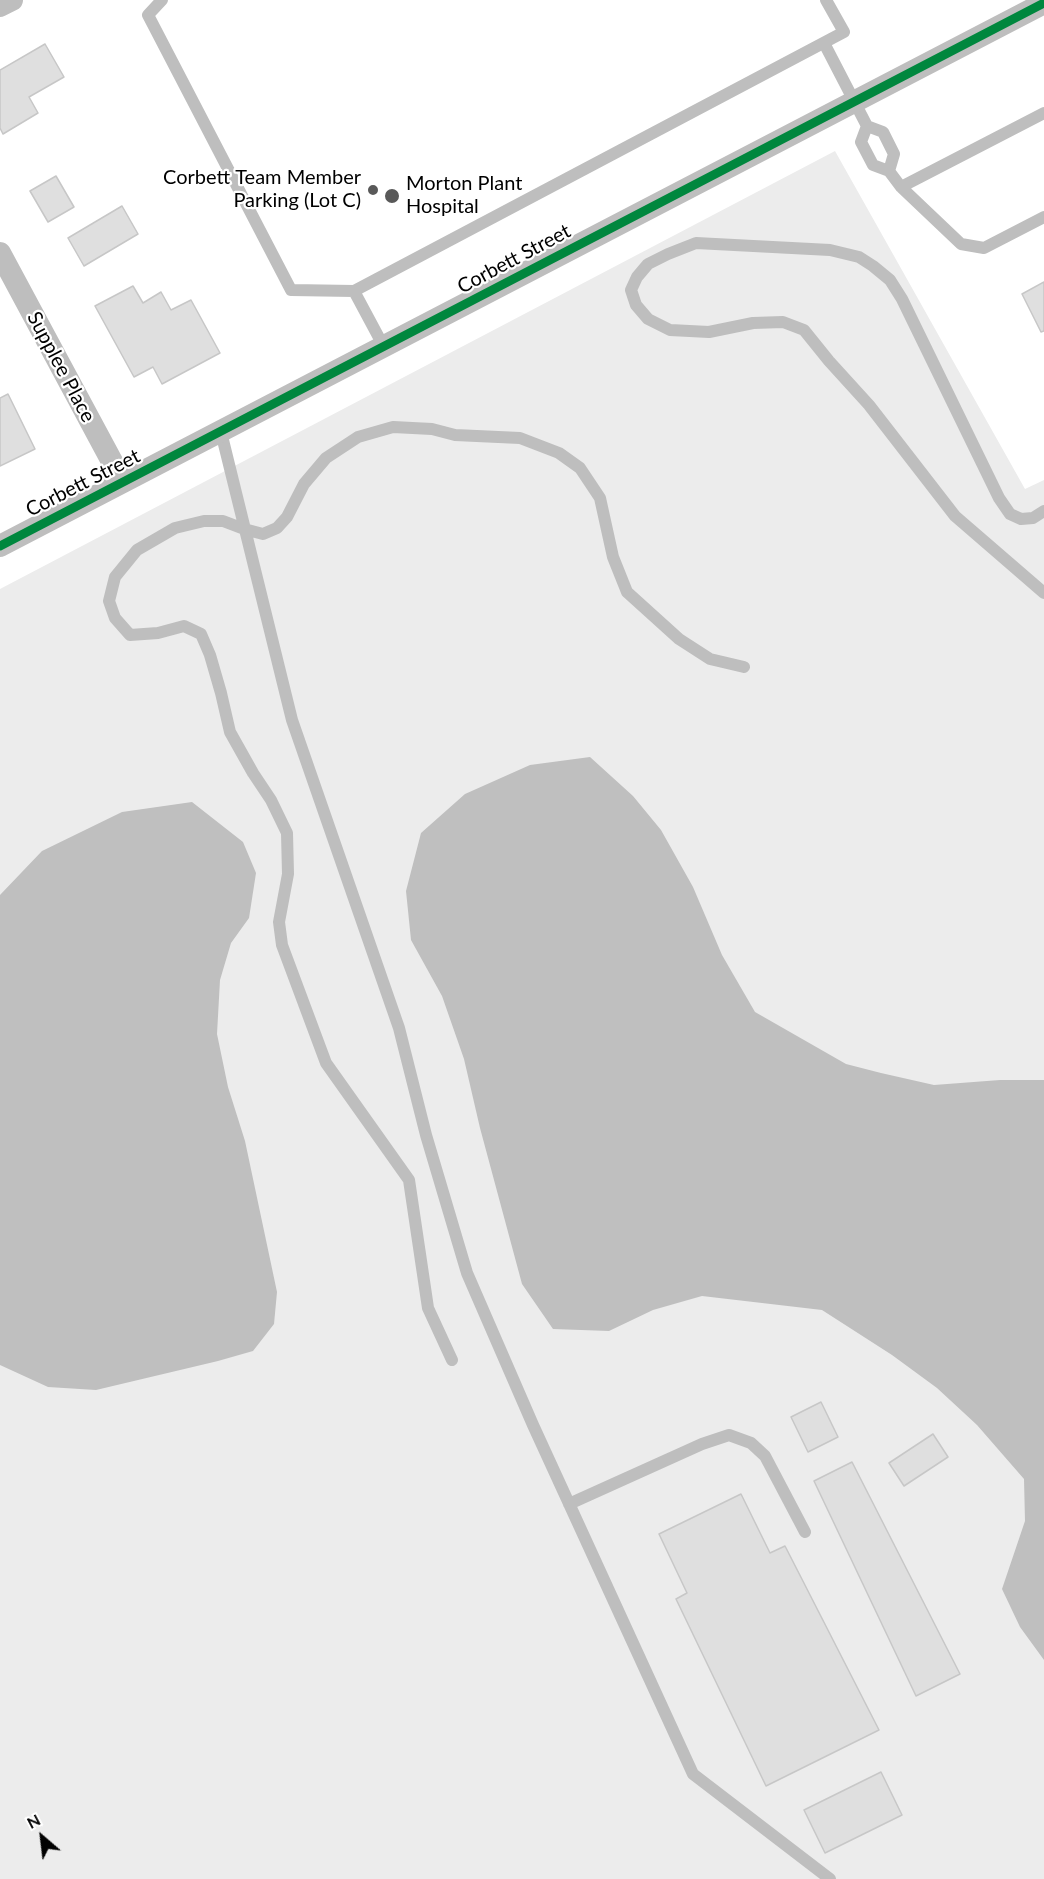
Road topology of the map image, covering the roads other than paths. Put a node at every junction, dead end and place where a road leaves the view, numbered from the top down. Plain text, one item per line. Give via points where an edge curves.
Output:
1 (12, 0) edge
2 (162, 0) edge
3 (826, 0) edge
4 (1044, 3) edge
5 (0, 6) edge
6 (824, 43) junction
7 (854, 101) junction
8 (1044, 113) edge
9 (867, 126) junction
10 (889, 171) junction
11 (901, 187) junction
12 (1044, 217) edge
13 (0, 253) edge
14 (354, 291) junction
15 (384, 347) junction
16 (221, 432) junction
17 (123, 482) junction
18 (1044, 511) edge
19 (244, 529) junction
20 (0, 546) edge
21 (1044, 594) edge
22 (744, 667) dead end
23 (452, 1360) dead end
24 (569, 1504) junction
25 (805, 1532) dead end
26 (830, 1879) edge

1 - 5 street
2 - 14 lane via 148,15 291,290
3 - 6 lane via 843,32
4 - 7 street, Corbett Street
6 - 7 lane
6 - 14 lane
7 - 9 lane
7 - 15 street, Corbett Street
8 - 11 lane
9 - 10 lane via 884,132 894,154
9 - 10 lane via 861,142 873,165
10 - 11 lane
11 - 12 lane via 961,244 984,248
13 - 17 street, Supplee Place
14 - 15 lane
15 - 16 street, Corbett Street
16 - 17 street, Corbett Street
16 - 19 lane
17 - 20 street, Corbett Street
18 - 21 lane via 1033,518 1021,519 1010,514 902,299 890,280 859,257 830,250 696,243 648,264 637,277 631,290 636,305 648,319 670,330 709,332 783,321 804,330 869,405 955,516
19 - 22 lane via 263,534 277,528 304,484 326,458 358,437 393,427 520,438 559,453 580,468 600,498 613,557 627,592 679,639 710,658
19 - 23 lane via 223,521 175,528 137,550 115,578 109,602 115,618 130,635 184,626 201,634 230,732 272,800 287,833 288,874 279,922 292,975 326,1063 409,1180 428,1308
19 - 24 lane via 292,720 399,1028 467,1273
24 - 25 lane via 691,1448 729,1435 751,1443 765,1456
24 - 26 lane via 693,1774

